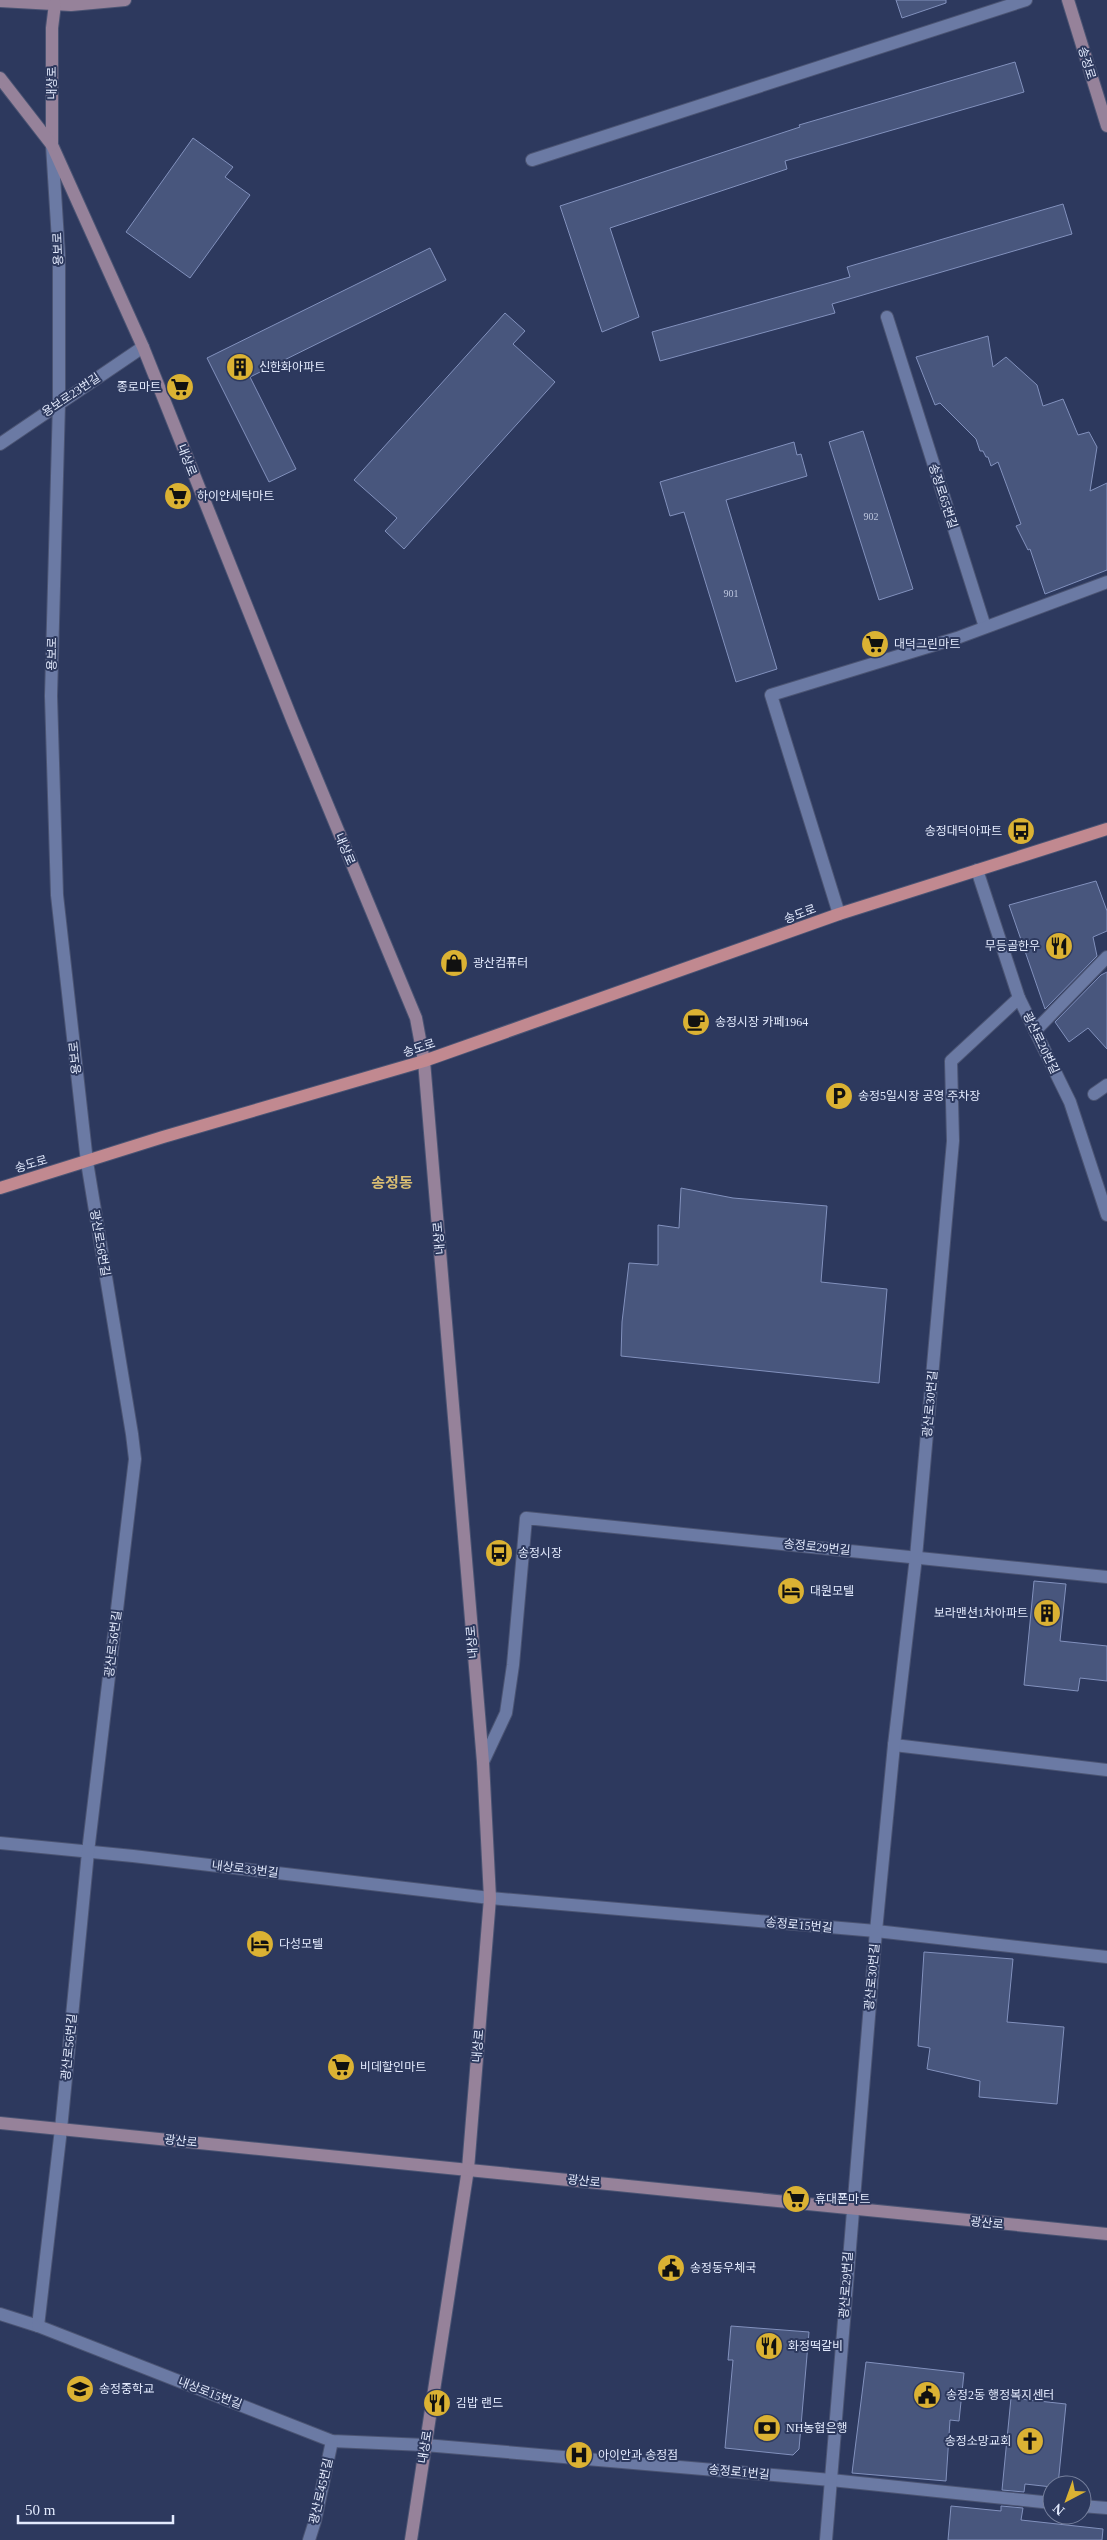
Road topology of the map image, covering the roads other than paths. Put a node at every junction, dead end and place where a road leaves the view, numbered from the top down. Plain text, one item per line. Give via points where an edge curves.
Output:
1 (125, 0) edge
2 (1026, 0) edge
3 (1068, 0) edge
4 (0, 1) edge
5 (55, 2) edge
6 (0, 78) edge
7 (1107, 126) edge
8 (52, 145) junction
9 (532, 160) dead end
10 (886, 317) dead end
11 (143, 347) junction
12 (59, 403) junction
13 (0, 444) edge
14 (1107, 582) edge
15 (985, 627) junction
16 (1107, 829) edge
17 (977, 870) junction
18 (839, 914) junction
19 (1107, 957) edge
20 (1019, 998) junction
21 (1035, 1030) junction
22 (424, 1061) junction
23 (1107, 1085) edge
24 (1094, 1094) dead end
25 (87, 1162) junction
26 (0, 1188) edge
27 (1107, 1215) edge
28 (916, 1557) junction
29 (1107, 1576) edge
30 (894, 1745) junction
31 (483, 1762) junction
32 (1107, 1770) edge
33 (0, 1843) edge
34 (88, 1852) junction
35 (490, 1898) junction
36 (876, 1932) junction
37 (1107, 1957) edge
38 (0, 2123) edge
39 (61, 2129) junction
40 (468, 2170) junction
41 (851, 2209) junction
42 (1107, 2234) edge
43 (0, 2314) edge
44 (38, 2326) junction
45 (332, 2441) junction
46 (425, 2445) junction
47 (831, 2480) junction
48 (1042, 2502) edge
49 (1092, 2507) edge
50 (1107, 2508) edge
51 (308, 2540) edge
52 (411, 2540) edge
53 (826, 2540) edge

1 - 5 main road
2 - 9 street
3 - 7 main road, 송정로
4 - 5 main road
5 - 8 main road, 내상로
6 - 8 main road
8 - 11 main road, 내상로
8 - 12 street, 용보로 via 59,256
10 - 15 street, 송정로65번길
11 - 12 street, 용보로23번길
11 - 22 main road, 내상로 via 416,1018
12 - 13 street, 용보로23번길
12 - 25 street, 용보로 via 51,696 57,885
14 - 15 street
15 - 18 street via 771,695
16 - 17 main road, 송도로
17 - 18 main road, 송도로
17 - 20 street, 광산로20번길
18 - 22 main road, 송도로
19 - 21 street
20 - 21 street, 광산로20번길
20 - 28 street, 광산로30번길 via 951,1061 953,1141
21 - 27 street, 광산로20번길 via 1070,1102
22 - 25 main road, 송도로
22 - 31 main road, 내상로
23 - 24 street
25 - 26 main road, 송도로
25 - 34 street, 광산로56번길 via 135,1459
28 - 29 street, 송정로29번길
28 - 30 street, 광산로30번길
28 - 31 street, 송정로29번길 via 526,1518 506,1713
30 - 32 street
30 - 36 street, 광산로30번길
31 - 35 main road, 내상로
33 - 34 street, 내상로33번길
34 - 35 street, 내상로33번길
34 - 39 street, 광산로56번길
35 - 36 street, 송정로15번길
35 - 40 main road, 내상로
36 - 37 street, 송정로15번길
36 - 41 street, 광산로30번길
38 - 39 main road, 광산로
39 - 40 main road, 광산로
39 - 44 street
40 - 41 main road, 광산로
40 - 46 main road, 내상로
41 - 42 main road, 광산로
41 - 47 street, 광산로29번길
43 - 44 street, 내상로15번길
44 - 45 street, 내상로15번길
45 - 46 street, 내상로15번길
45 - 51 street, 광산로45번길
46 - 47 street, 송정로1번길
46 - 52 main road, 내상로
47 - 48 street, 송정로1번길
47 - 53 street, 광산로29번길
49 - 50 street

